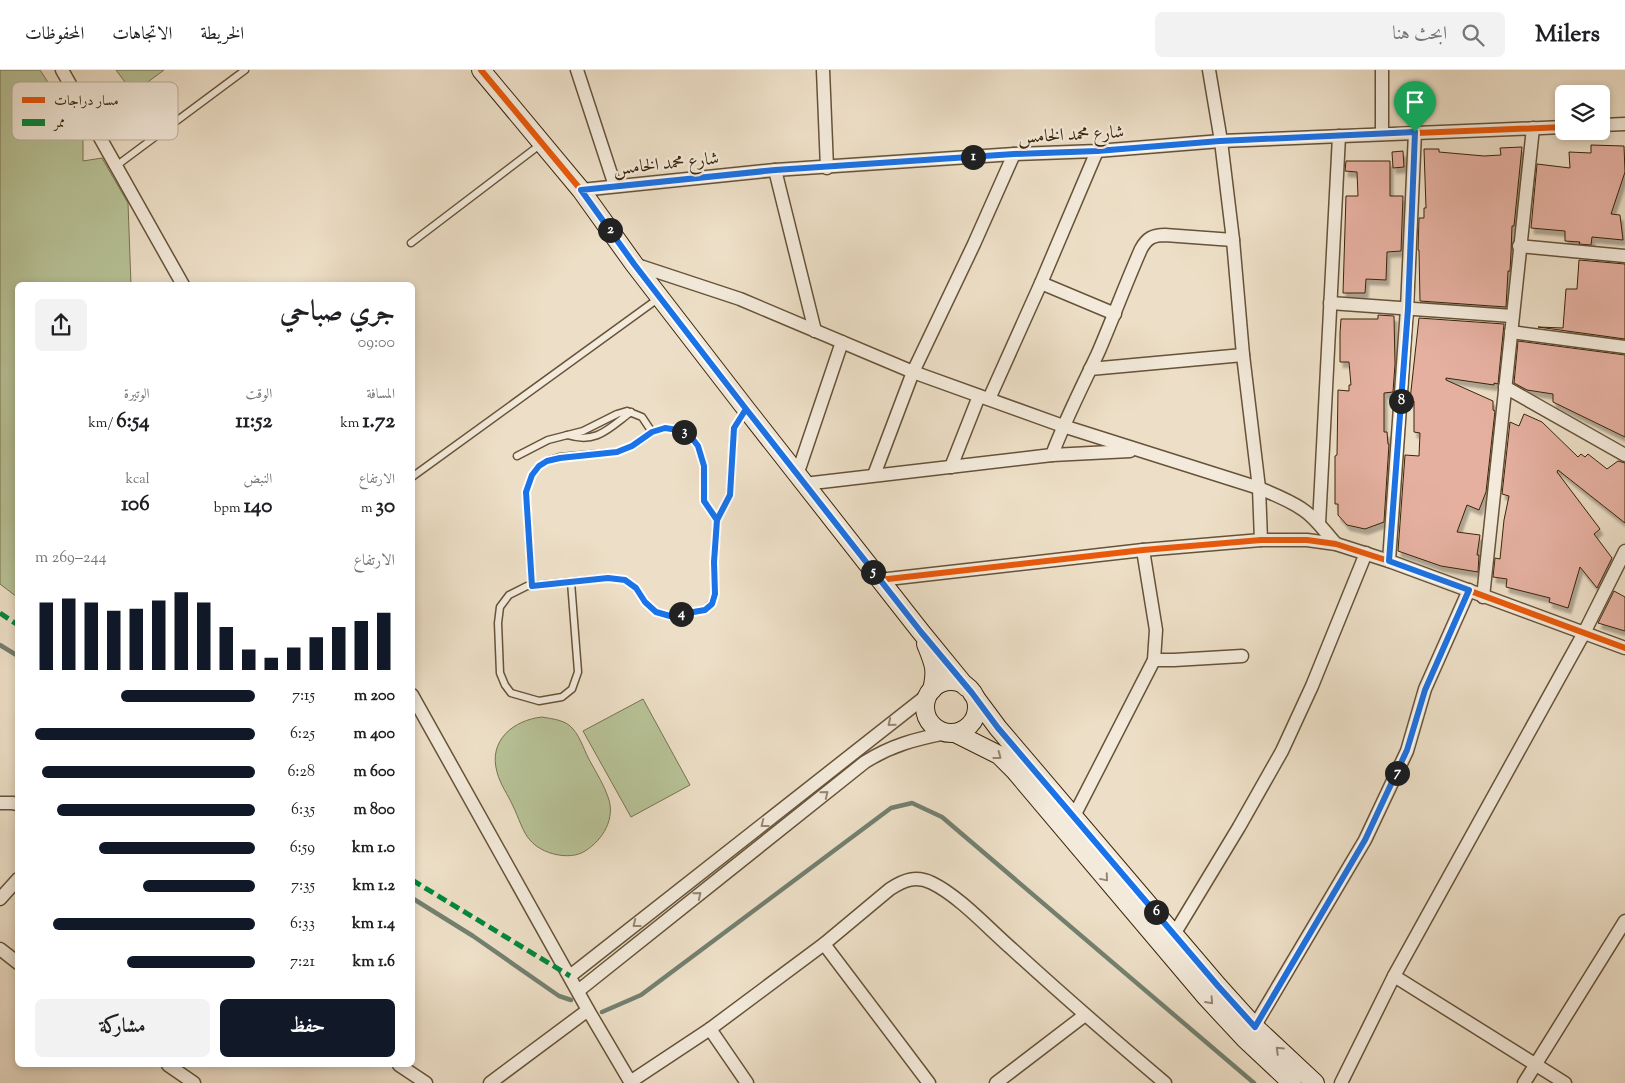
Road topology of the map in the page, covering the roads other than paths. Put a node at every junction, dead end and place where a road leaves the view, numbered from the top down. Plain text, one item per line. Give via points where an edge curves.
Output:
1 (62, 70) edge
2 (245, 70) edge
3 (481, 70) edge
4 (577, 70) edge
5 (823, 70) edge
6 (1209, 70) edge
7 (1382, 70) edge
8 (69, 82) edge
9 (178, 120) edge
10 (1625, 124) edge
11 (1610, 125) edge
12 (1555, 127) edge
13 (1533, 128) junction
14 (1415, 132) junction
15 (1382, 134) junction
16 (1338, 136) junction
17 (101, 140) edge
18 (151, 140) edge
19 (1220, 141) junction
20 (542, 144) junction
21 (1097, 151) junction
22 (1014, 154) junction
23 (116, 166) junction
24 (828, 168) junction
25 (775, 170) junction
26 (615, 186) junction
27 (581, 190) junction
28 (1233, 240) junction
29 (410, 243) dead end
30 (1519, 246) junction
31 (1625, 256) edge
32 (634, 264) junction
33 (181, 282) edge
34 (1041, 283) junction
35 (660, 297) junction
36 (1330, 303) junction
37 (1408, 309) junction
38 (1115, 314) junction
39 (1512, 316) junction
40 (815, 330) junction
41 (1511, 332) junction
42 (842, 342) junction
43 (1625, 347) edge
44 (1243, 355) junction
45 (1090, 369) junction
46 (913, 372) junction
47 (1505, 387) junction
48 (984, 398) junction
49 (746, 409) junction
50 (631, 412) junction
51 (1063, 426) junction
52 (652, 432) junction
53 (566, 435) junction
54 (1138, 451) junction
55 (1052, 455) junction
56 (518, 456) dead end
57 (1625, 456) edge
58 (951, 467) junction
59 (415, 475) edge
60 (874, 475) junction
61 (801, 479) junction
62 (1259, 488) junction
63 (717, 520) junction
64 (1319, 524) junction
65 (1261, 540) junction
66 (1336, 544) junction
67 (1144, 550) junction
68 (1625, 551) edge
69 (1366, 553) junction
70 (1389, 561) junction
71 (880, 580) junction
72 (572, 582) junction
73 (532, 586) junction
74 (1469, 590) junction
75 (1483, 597) junction
76 (921, 632) junction
77 (1584, 633) junction
78 (1625, 648) edge
79 (1242, 656) dead end
80 (1154, 660) junction
81 (969, 690) junction
82 (931, 692) junction
83 (415, 700) edge
84 (951, 733) junction
85 (0, 804) edge
86 (15, 804) edge
87 (1074, 816) junction
88 (15, 882) edge
89 (0, 899) edge
90 (1625, 921) edge
91 (1170, 941) junction
92 (824, 944) junction
93 (0, 949) edge
94 (15, 961) edge
95 (570, 976) junction
96 (1394, 976) junction
97 (578, 991) junction
98 (588, 1010) junction
99 (1084, 1015) junction
100 (710, 1029) junction
101 (1250, 1033) junction
102 (1536, 1066) junction
103 (171, 1067) edge
104 (402, 1067) edge
105 (631, 1082) edge
106 (194, 1083) edge
107 (426, 1083) edge
108 (490, 1083) edge
109 (747, 1083) edge
110 (929, 1083) edge
111 (996, 1083) edge
112 (1164, 1083) edge
113 (1292, 1083) edge
114 (1316, 1083) edge
115 (1341, 1083) edge
116 (1524, 1083) edge
117 (1565, 1083) edge

1 - 8 street
2 - 9 lane
3 - 20 street
4 - 26 street
5 - 24 street
6 - 19 street
7 - 15 street
10 - 11 street
12 - 13 street, شارع محمد الخامس
13 - 14 street, شارع محمد الخامس
13 - 30 street
14 - 15 street, شارع محمد الخامس
14 - 37 street
15 - 16 street, شارع محمد الخامس
16 - 19 street, شارع محمد الخامس
16 - 36 street
17 - 23 street
18 - 23 lane
19 - 21 street, شارع محمد الخامس
19 - 28 street
20 - 27 street
20 - 29 lane
21 - 22 street, شارع محمد الخامس
21 - 34 street
22 - 24 street, شارع محمد الخامس
22 - 46 street
23 - 33 street
24 - 25 street, شارع محمد الخامس
25 - 26 street, شارع محمد الخامس
25 - 40 street
26 - 27 street, شارع محمد الخامس
27 - 32 street
28 - 38 street via 1165,235 1150,237 1141,249
28 - 44 street
30 - 31 street
30 - 39 street
32 - 35 street
32 - 40 street via 740,299
34 - 38 street
34 - 48 street
35 - 49 street
35 - 59 lane
36 - 37 street
36 - 64 street
37 - 39 street
37 - 70 street
38 - 45 street
39 - 41 street
40 - 42 street
41 - 43 street
41 - 47 street
42 - 46 street
42 - 61 street
44 - 45 street
44 - 62 street
45 - 51 street
46 - 48 street
46 - 60 street
47 - 57 street
47 - 75 street
48 - 51 street
48 - 58 street
49 - 61 street
49 - 63 lane via 734,428 730,495
50 - 52 lane via 642,417
50 - 53 lane via 617,414 583,431
50 - 53 lane via 597,437
51 - 54 street
51 - 55 street
52 - 63 lane via 665,428 688,433 698,446 704,466 704,501
52 - 73 lane via 617,452 560,458 539,466 526,492
53 - 56 lane via 548,440
54 - 55 street
54 - 62 street
55 - 58 street
58 - 60 street
60 - 61 street
61 - 71 street
62 - 64 street via 1295,505
62 - 65 street
63 - 72 lane via 715,594 712,604 705,610 670,616 656,612 625,580 608,578
64 - 66 street
65 - 66 street
65 - 67 street
66 - 69 street
67 - 71 street
67 - 80 street via 1156,630
68 - 77 street
69 - 70 street
69 - 91 street via 1282,750
70 - 74 street
71 - 76 street
72 - 73 lane
72 - 73 lane via 578,672 572,689 562,697 539,700 511,693 500,673 500,607 509,596
74 - 75 street
74 - 101 street via 1425,690 1407,750 1365,840
75 - 77 street
76 - 81 street
76 - 82 street via 934,664
77 - 78 street
77 - 96 street
79 - 80 street
80 - 87 street
81 - 82 street via 944,682
81 - 84 street via 976,700 975,718 963,730
81 - 87 street
82 - 84 street via 926,701 927,718 938,730
82 -> 95 street
83 - 95 street
84 -> 91 street via 999,755
97 -> 84 street via 865,762 896,745
85 - 86 street
87 - 91 street
88 - 89 street
90 - 102 street
91 - 101 street
92 - 99 street via 890,889 910,879 923,880 960,903
92 - 100 street
92 - 110 street
93 - 94 street
95 - 97 street
96 - 102 street
96 - 115 street
97 - 98 street
98 - 105 street
98 - 108 street
99 - 111 street
99 - 112 street
100 - 105 street
100 - 109 street
101 - 113 street
114 -> 101 street
102 - 116 street
102 - 117 street
103 - 106 street
104 - 107 street

